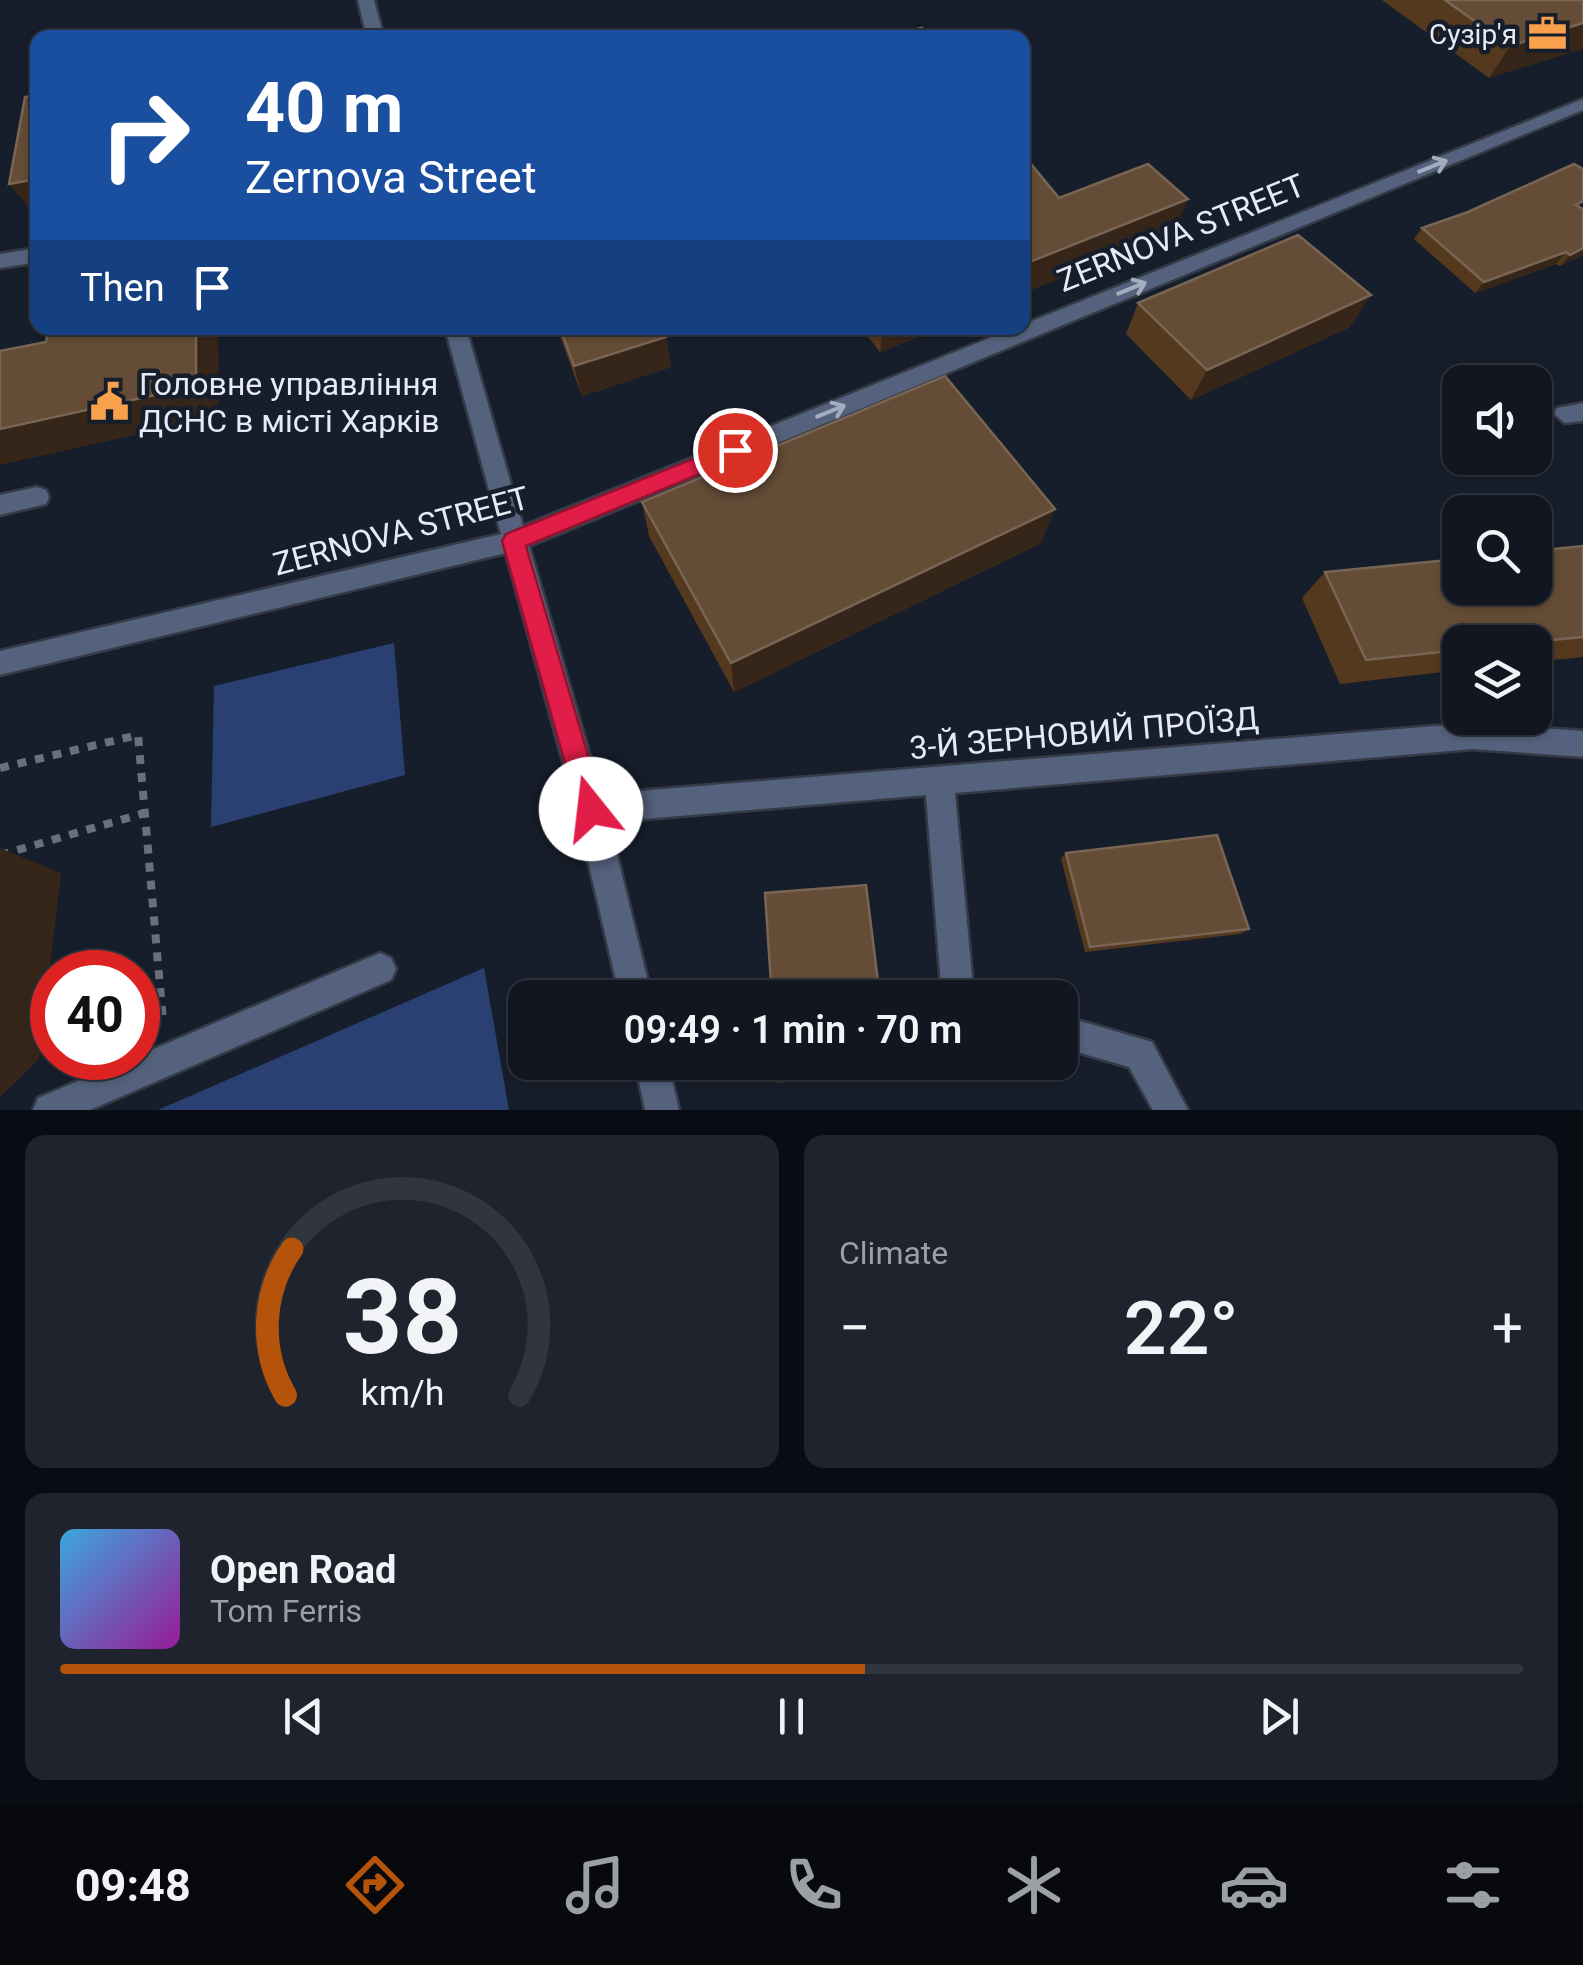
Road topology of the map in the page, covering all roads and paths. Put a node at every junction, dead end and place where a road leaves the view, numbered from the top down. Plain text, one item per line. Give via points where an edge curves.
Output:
1 (366, 0) edge
2 (374, 30) edge
3 (1583, 104) edge
4 (30, 256) edge
5 (0, 262) edge
6 (1030, 330) edge
7 (458, 335) edge
8 (1018, 335) edge
9 (37, 496) dead end
10 (0, 505) edge
11 (514, 541) junction
12 (0, 662) edge
13 (1583, 744) edge
14 (0, 768) edge
15 (939, 780) junction
16 (591, 809) junction
17 (145, 814) junction
18 (0, 855) edge
19 (380, 969) dead end
20 (632, 980) edge
21 (956, 980) edge
22 (1078, 1036) edge
23 (167, 1060) junction
24 (655, 1080) edge
25 (50, 1110) edge
26 (662, 1110) edge
27 (1171, 1110) edge

1 - 2 street
6 -> 3 street, ZERNOVA STREET
4 - 5 street
7 - 11 street
11 -> 8 street, ZERNOVA STREET
9 - 10 street
11 - 12 street, ZERNOVA STREET
11 - 16 street
13 - 15 street, 3-Й ЗЕРНОВИЙ ПРОЇЗД via 1473,736
14 - 17 path via 138,735
15 - 16 street, 3-Й ЗЕРНОВИЙ ПРОЇЗД
15 - 21 street
16 - 20 street
17 - 18 path
17 - 23 path
19 - 23 street
22 - 27 street via 1140,1054
23 - 25 street
24 - 26 street

